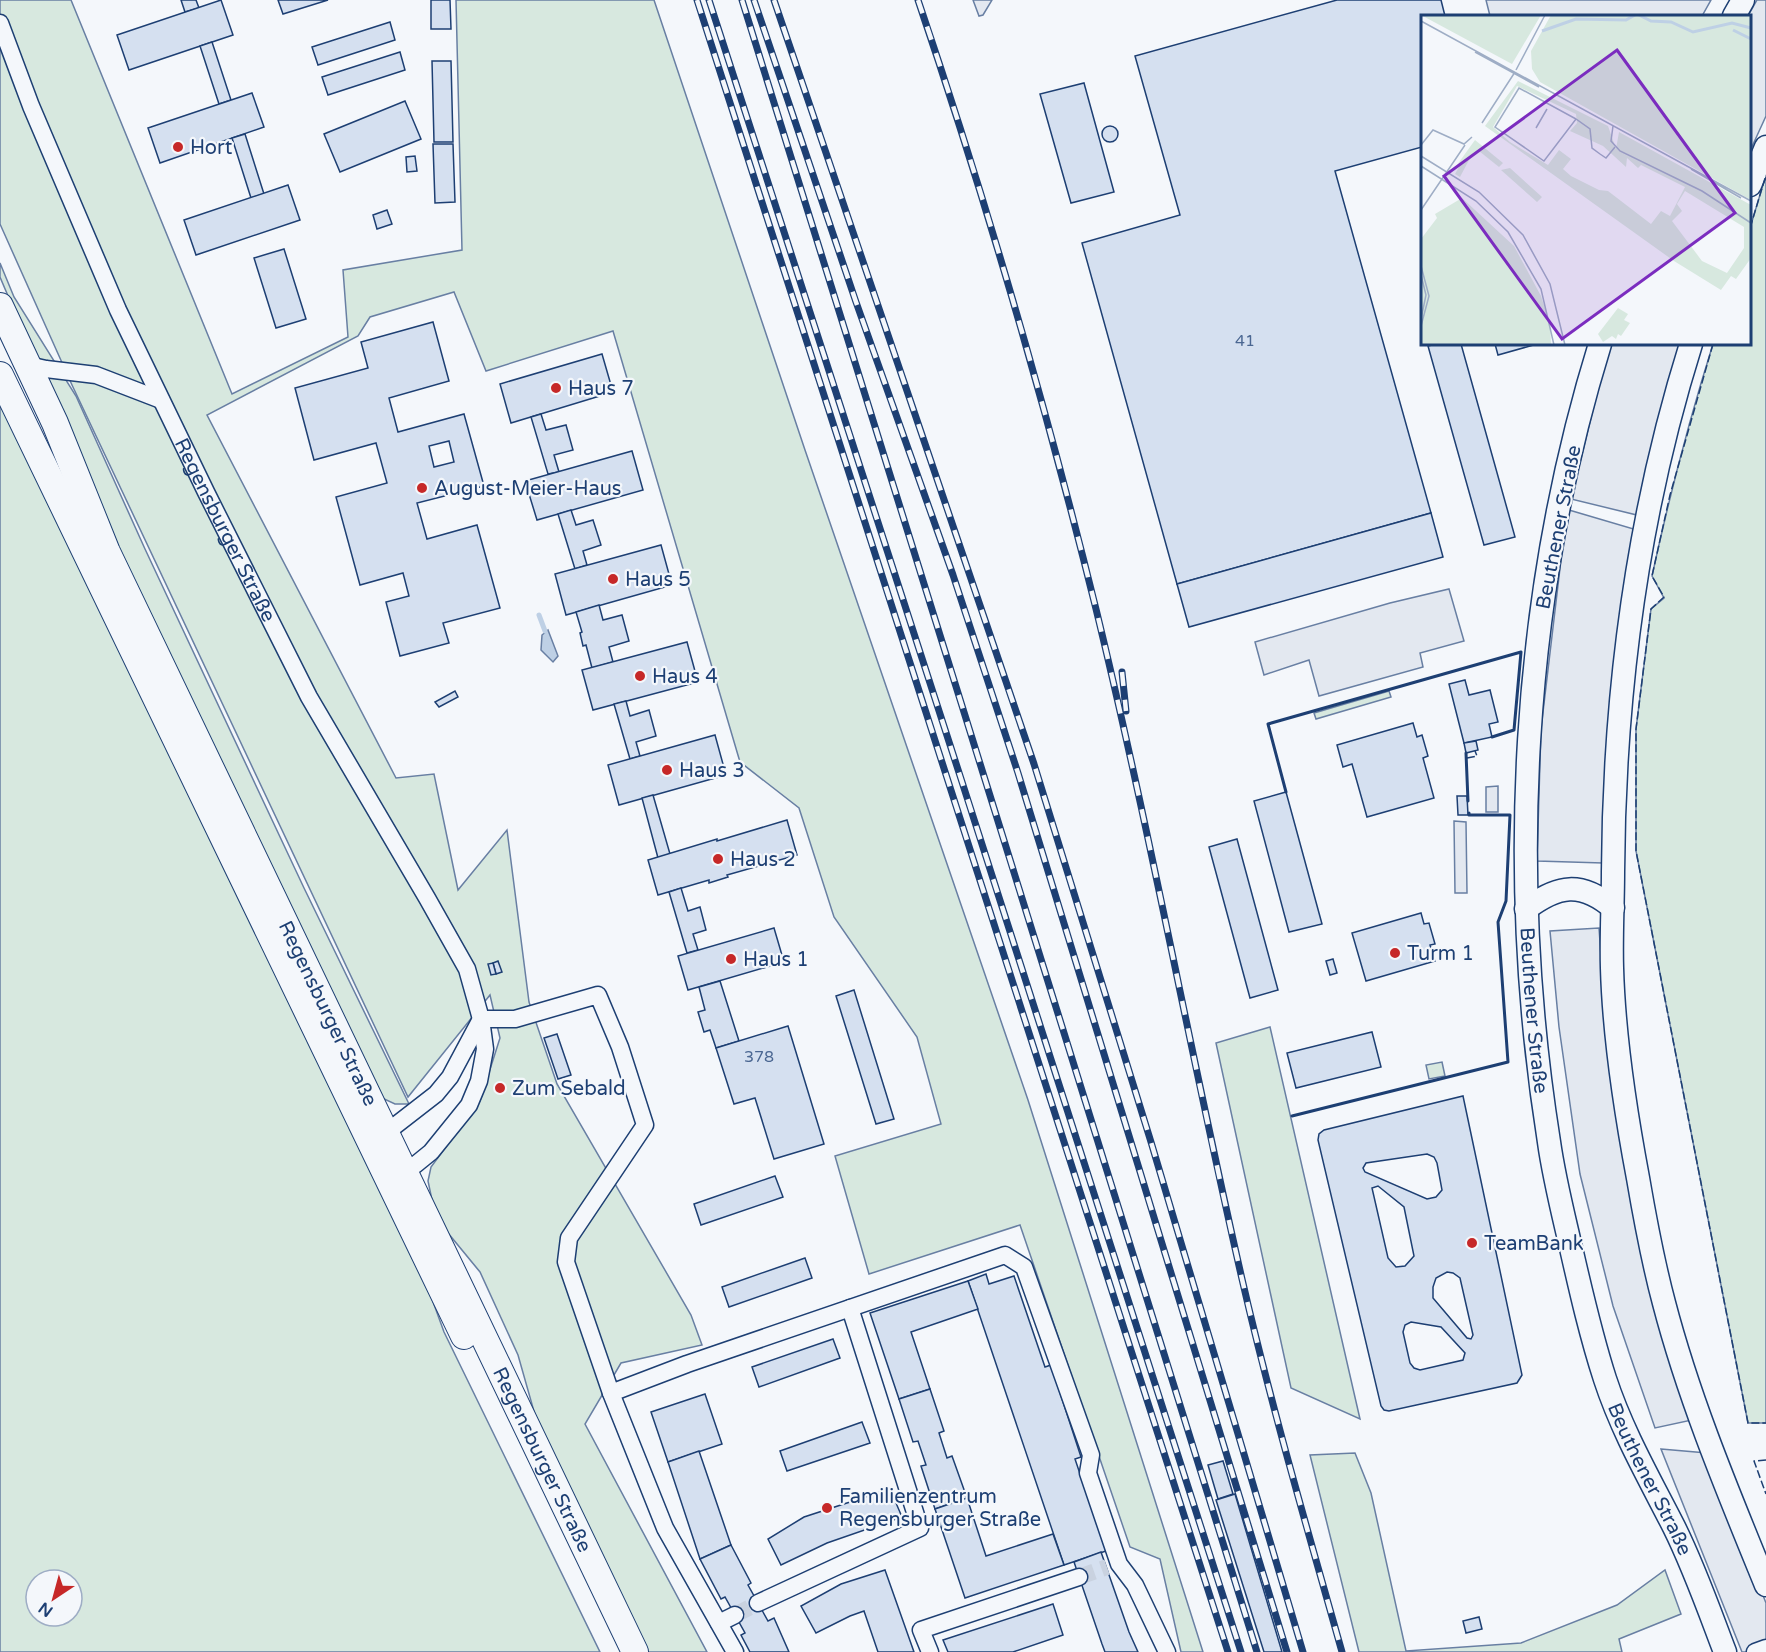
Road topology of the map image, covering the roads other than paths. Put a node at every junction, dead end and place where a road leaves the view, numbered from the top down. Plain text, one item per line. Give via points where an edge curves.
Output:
1 (1743, 0) edge
2 (1735, 15) edge
3 (0, 23) edge
4 (1766, 147) edge
5 (1751, 181) edge
6 (0, 306) edge
7 (1600, 345) edge
8 (1691, 345) edge
9 (0, 357) edge
10 (28, 365) junction
11 (0, 375) edge
12 (162, 400) junction
13 (1613, 908) junction
14 (1526, 909) junction
15 (481, 1019) junction
16 (379, 1139) junction
17 (394, 1171) junction
18 (850, 1308) junction
19 (611, 1393) junction
20 (1079, 1577) tunnel mouth
21 (1765, 1581) edge
22 (758, 1603) tunnel mouth
23 (735, 1615) tunnel mouth
24 (719, 1623) junction
25 (1766, 1648) edge
26 (617, 1652) edge
27 (635, 1652) edge
28 (735, 1652) edge
29 (930, 1652) edge
30 (1167, 1652) edge
31 (1725, 1652) edge
32 (1755, 1652) edge

1 - 2 main road
3 - 12 street, Regensburger Straße via 118,310
4 - 5 main road
6 - 10 main road, Regensburger Straße
7 - 14 main road, Beuthener Straße via 1561,500 1541,622 1529,753
8 - 13 main road via 1661,454 1634,585 1617,741
9 - 10 main road
10 - 12 street via 96,375
10 - 16 main road, Regensburger Straße via 107,552
11 - 16 main road
12 - 15 street, Regensburger Straße via 309,697 467,969
13 - 14 main road via 1600,896 1574,889 1556,891
13 - 21 main road via 1612,969 1619,1061 1656,1270 1690,1390
14 - 31 main road, Beuthener Straße via 1549,1143 1582,1298 1616,1410 1675,1528
15 - 16 street, Regensburger Straße via 450,1077 426,1104
15 - 17 street, Regensburger Straße via 485,1049 469,1105 431,1152 415,1165
15 - 19 street via 515,1019 598,994 620,1047 645,1125 569,1238 566,1262
16 - 17 main road, Regensburger Straße
17 - 26 main road
17 - 27 main road, Regensburger Straße
18 - 19 street
18 - 22 street via 920,1528
18 - 30 street via 1005,1255 1024,1267 1091,1455 1088,1473 1113,1565 1135,1585
19 - 24 street via 665,1528
20 - 29 street via 921,1630
23 - 24 street
24 - 28 street
25 - 32 street

